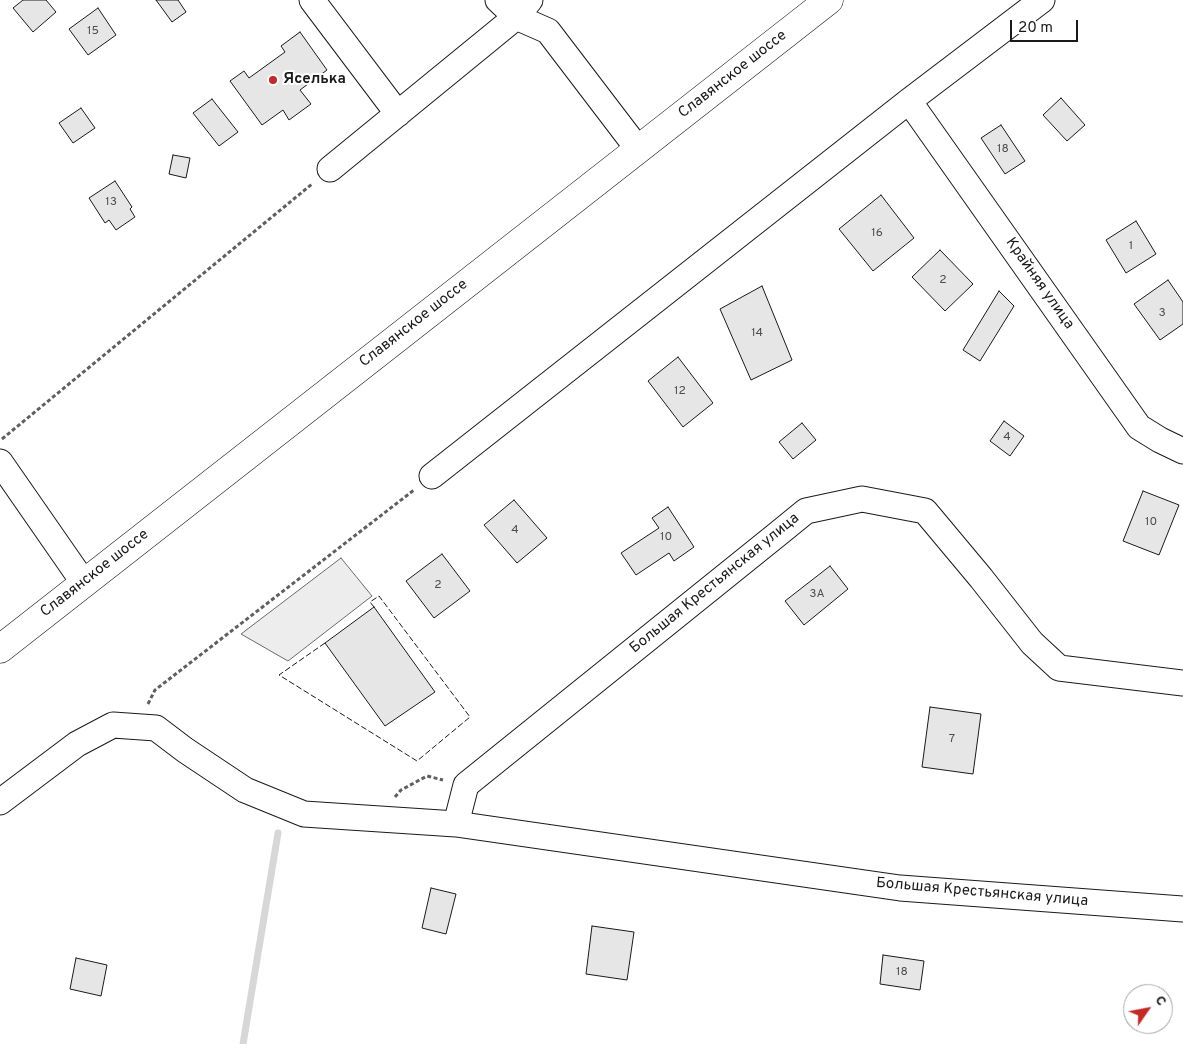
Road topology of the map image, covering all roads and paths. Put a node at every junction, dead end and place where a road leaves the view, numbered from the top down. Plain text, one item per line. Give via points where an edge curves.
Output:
1 (312, 0) edge
2 (498, 0) edge
3 (829, 0) edge
4 (1042, 0) edge
5 (523, 8) edge
6 (909, 101) junction
7 (398, 114) junction
8 (638, 149) junction
9 (330, 169) joint
10 (0, 441) edge
11 (1183, 451) edge
12 (0, 462) edge
13 (432, 476) joint
14 (84, 583) junction
15 (0, 649) edge
16 (1183, 682) edge
17 (135, 727) junction
18 (466, 785) junction
19 (0, 802) edge
20 (376, 819) junction
21 (456, 824) junction
22 (1183, 909) edge

1 - 7 street
2 - 5 street
3 - 8 main road, Славянское шоссе
4 - 6 street
5 - 7 street
5 - 8 street via 548,31
6 - 11 street, Крайняя улица via 1139,427
6 - 13 street
7 - 9 street
8 - 14 main road, Славянское шоссе
9 - 10 path
12 - 14 street
13 - 17 path via 155,690
14 - 15 main road, Славянское шоссе
16 - 18 street, Большая Крестьянская улица via 1059,668 1032,643 925,511 862,499 806,511
17 - 19 street, Большая Крестьянская улица via 113,725 77,744
17 - 20 street, Большая Крестьянская улица via 156,728 244,790 304,814
18 - 20 path via 427,776 401,790
18 - 21 street
20 - 21 street, Большая Крестьянская улица
21 - 22 street, Большая Крестьянская улица via 900,888

